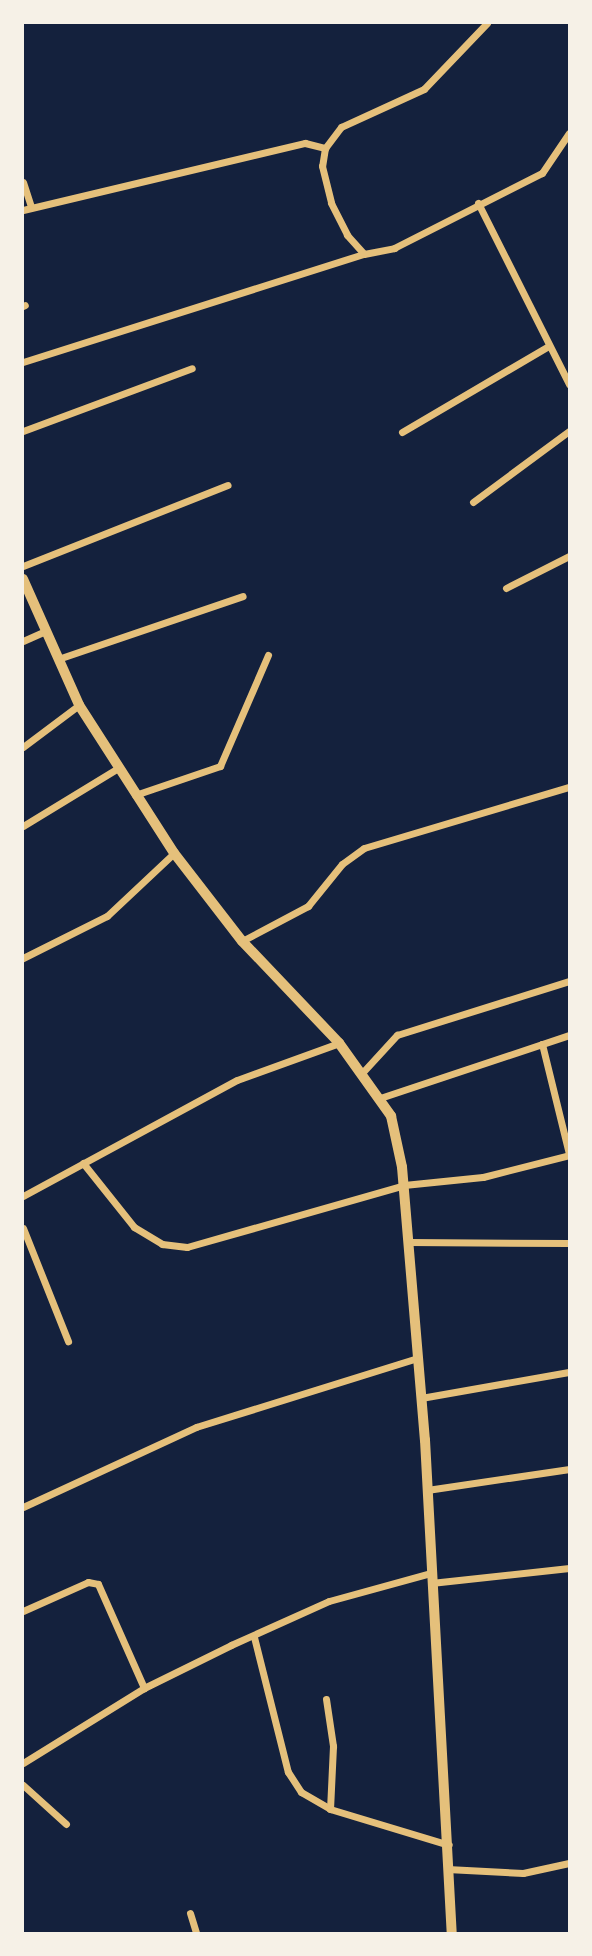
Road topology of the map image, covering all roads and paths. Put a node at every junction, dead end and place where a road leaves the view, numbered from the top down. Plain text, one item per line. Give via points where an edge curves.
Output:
1 (487, 23) edge
2 (569, 133) edge
3 (326, 148) junction
4 (23, 182) edge
5 (478, 203) junction
6 (27, 208) edge
7 (363, 254) junction
8 (547, 347) junction
9 (23, 362) edge
10 (192, 368) dead end
11 (569, 384) edge
12 (23, 431) edge
13 (569, 431) edge
14 (402, 432) dead end
15 (228, 485) dead end
16 (473, 502) dead end
17 (569, 556) edge
18 (23, 566) edge
19 (23, 581) edge
20 (506, 588) dead end
21 (243, 596) dead end
22 (45, 631) junction
23 (23, 641) edge
24 (268, 656) dead end
25 (58, 659) junction
26 (79, 705) junction
27 (23, 747) edge
28 (118, 768) junction
29 (569, 787) edge
30 (135, 795) junction
31 (23, 826) edge
32 (174, 853) junction
33 (242, 941) junction
34 (23, 958) edge
35 (569, 981) edge
36 (569, 1035) edge
37 (339, 1043) junction
38 (542, 1044) junction
39 (362, 1073) junction
40 (380, 1098) junction
41 (569, 1155) edge
42 (83, 1163) junction
43 (404, 1185) junction
44 (23, 1196) edge
45 (23, 1228) edge
46 (409, 1242) junction
47 (569, 1244) edge
48 (68, 1341) dead end
49 (418, 1358) junction
50 (569, 1372) edge
51 (421, 1398) junction
52 (569, 1469) edge
53 (427, 1490) junction
54 (23, 1507) edge
55 (569, 1568) edge
56 (431, 1578) junction
57 (23, 1611) edge
58 (254, 1637) junction
59 (144, 1688) junction
60 (326, 1699) dead end
61 (23, 1763) edge
62 (23, 1785) edge
63 (330, 1809) junction
64 (66, 1824) dead end
65 (449, 1845) junction
66 (569, 1863) edge
67 (447, 1870) junction
68 (190, 1913) dead end
69 (196, 1933) edge
70 (451, 1933) edge

1 - 3 street via 424,89 341,127
2 - 5 street via 542,173
3 - 6 street via 305,143
3 - 7 street via 322,166 331,203
4 - 6 street
5 - 7 street via 394,248
5 - 8 street
7 - 9 street
8 - 11 street
8 - 14 street
10 - 12 street
13 - 16 street
15 - 18 street
17 - 20 street
19 - 22 street
21 - 25 street
22 - 23 street
22 - 25 street
24 - 30 street via 220,766
25 - 26 street
26 - 27 street
26 - 28 street
28 - 30 street
28 - 31 street
29 - 33 street via 364,848 342,864 307,906
30 - 32 street
32 - 33 street
32 - 34 street via 107,916
33 - 37 street
35 - 39 street via 397,1035
36 - 38 street
37 - 39 street
37 - 42 street via 237,1080
38 - 40 street
38 - 41 street
39 - 40 street
40 - 43 street via 391,1116
41 - 43 street via 483,1177
42 - 43 street via 134,1227 174,1247
42 - 44 street
43 - 46 street
45 - 48 street
46 - 47 street
46 - 49 street
49 - 51 street
49 - 54 street via 196,1427
50 - 51 street
51 - 53 street
52 - 53 street
53 - 56 street
55 - 56 street
56 - 58 street via 350,1593
56 - 65 street
57 - 59 street via 88,1582 98,1584
58 - 59 street
58 - 63 street via 288,1772 301,1792
59 - 61 street
60 - 63 street via 333,1746
62 - 64 street
63 - 65 street
65 - 67 street
66 - 67 street via 523,1873
67 - 70 street
68 - 69 street

